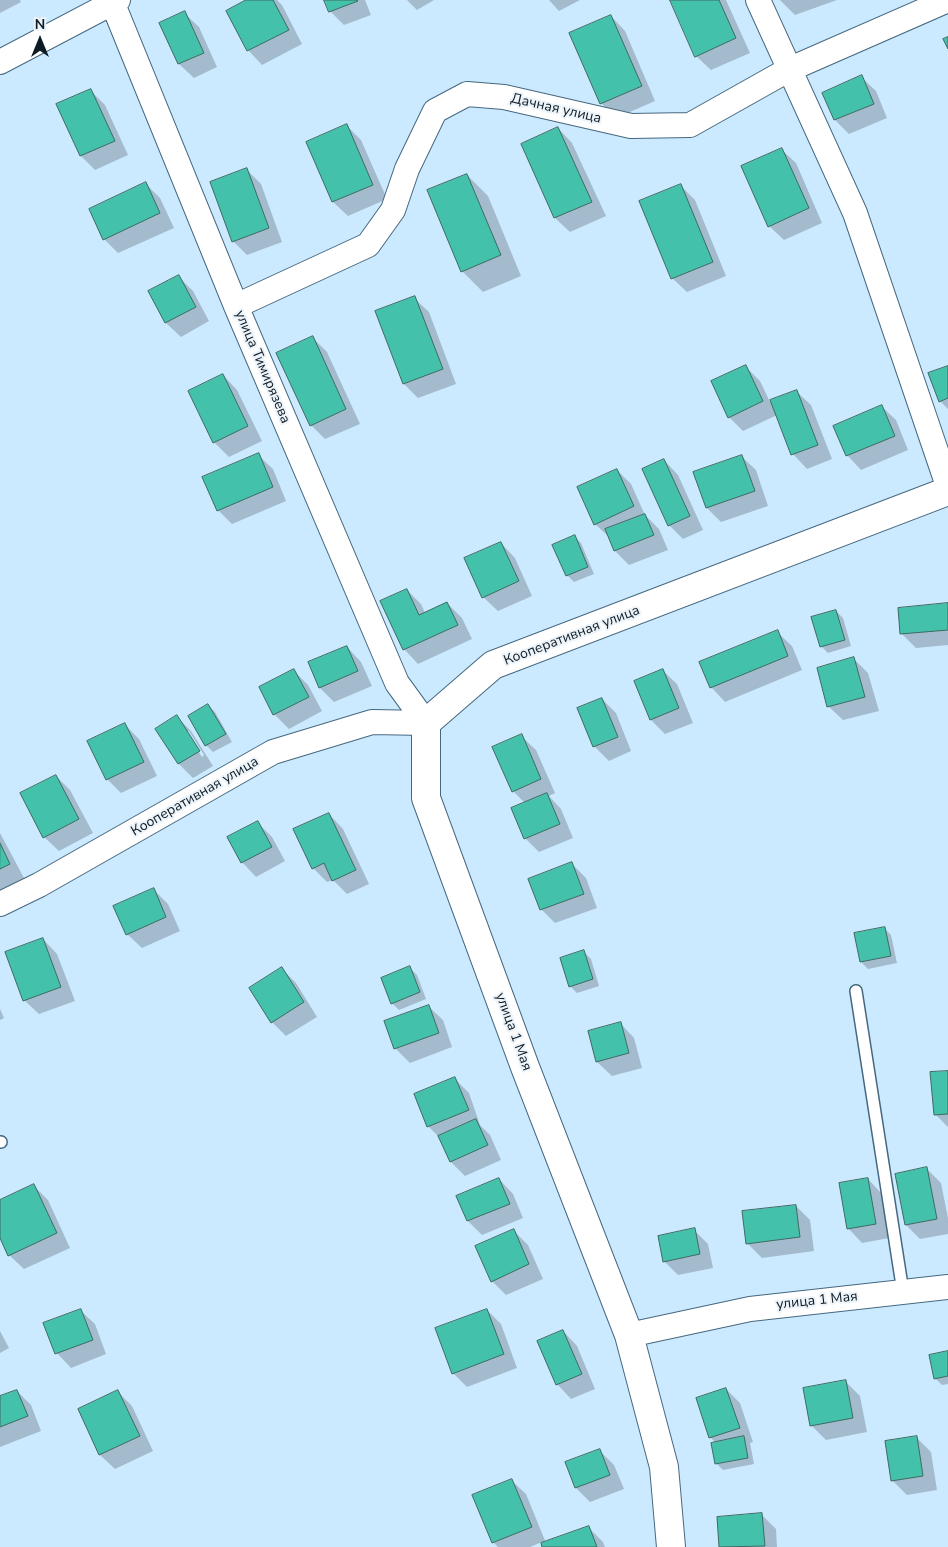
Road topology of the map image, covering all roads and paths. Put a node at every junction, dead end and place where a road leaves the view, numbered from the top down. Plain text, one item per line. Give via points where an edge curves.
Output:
1 (758, 0) edge
2 (948, 0) edge
3 (115, 2) edge
4 (0, 62) edge
5 (788, 70) junction
6 (236, 306) junction
7 (948, 486) edge
8 (948, 492) edge
9 (426, 723) junction
10 (0, 904) edge
11 (856, 991) dead end
12 (948, 1287) edge
13 (903, 1292) junction
14 (629, 1335) junction
15 (671, 1547) edge

1 - 5 street
2 - 5 street, Дачная улица
3 - 4 street, улица Тимирязева
3 - 6 street, улица Тимирязева
5 - 6 street, Дачная улица via 690,125 631,126 504,97 466,94 436,111 407,169 393,210 368,245
5 - 7 street via 855,213
6 - 9 street, улица Тимирязева via 397,683
8 - 9 street, Кооперативная улица via 493,665
9 - 10 street, Кооперативная улица via 372,722 273,752 38,886
9 - 14 street, улица 1 Мая via 426,798
11 - 13 lane
12 - 13 street, улица 1 Мая
13 - 14 street, улица 1 Мая via 750,1309
14 - 15 street, улица 1 Мая via 664,1468

